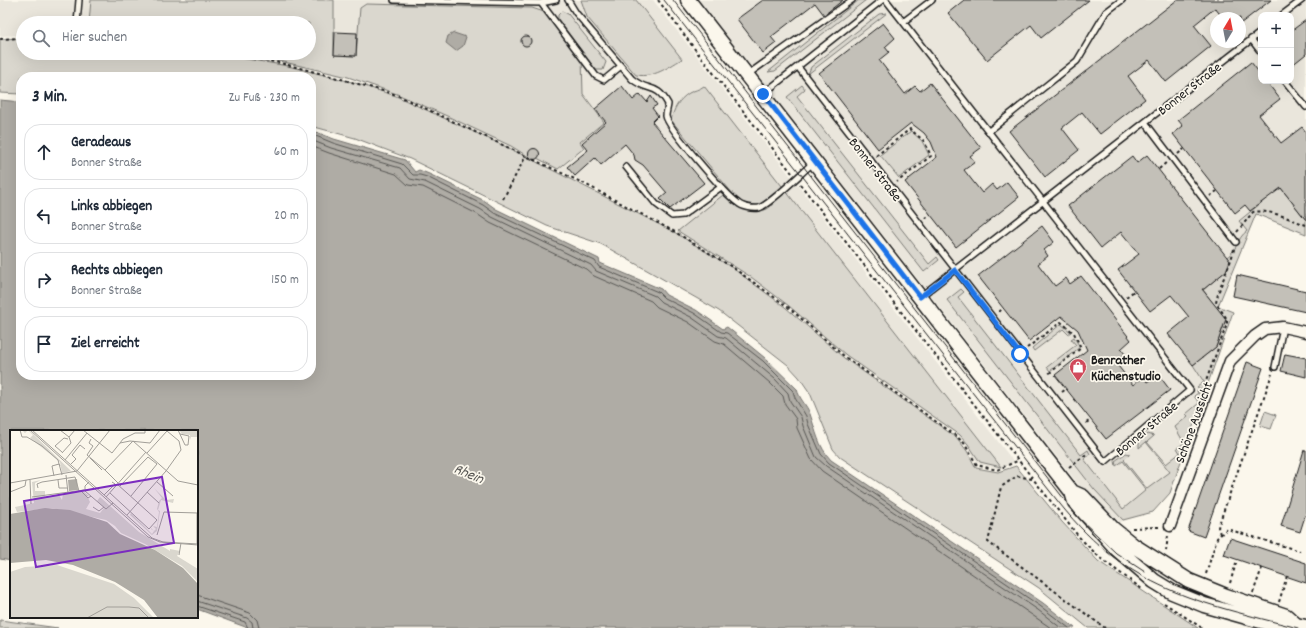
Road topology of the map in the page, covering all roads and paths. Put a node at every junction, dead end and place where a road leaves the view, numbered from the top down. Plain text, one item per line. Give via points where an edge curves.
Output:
1 (79, 0) edge
2 (394, 0) edge
3 (420, 0) edge
4 (556, 0) edge
5 (568, 0) edge
6 (658, 0) edge
7 (688, 0) edge
8 (852, 0) edge
9 (882, 0) edge
10 (886, 0) edge
11 (932, 0) edge
12 (1122, 0) edge
13 (1302, 0) edge
14 (523, 1) edge
15 (541, 3) junction
16 (1286, 12) edge
17 (78, 16) edge
18 (903, 22) junction
19 (1258, 34) edge
20 (16, 38) edge
21 (0, 39) edge
22 (1251, 39) junction
23 (1258, 48) edge
24 (256, 60) edge
25 (621, 66) junction
26 (798, 67) junction
27 (313, 72) edge
28 (316, 73) edge
29 (747, 75) junction
30 (1287, 84) edge
31 (763, 94) junction
32 (1306, 107) edge
33 (1145, 122) junction
34 (989, 131) junction
35 (526, 156) junction
36 (870, 161) junction
37 (814, 162) junction
38 (626, 167) dead end
39 (796, 178) junction
40 (721, 187) junction
41 (890, 187) junction
42 (504, 199) dead end
43 (1043, 201) junction
44 (1306, 226) edge
45 (1232, 237) junction
46 (1236, 242) joint
47 (955, 270) junction
48 (920, 297) junction
49 (1283, 327) junction
50 (1306, 332) edge
51 (1020, 354) junction
52 (1275, 367) joint
53 (1040, 380) junction
54 (1190, 390) junction
55 (1094, 448) junction
56 (1017, 461) junction
57 (1059, 475) junction
58 (1033, 479) junction
59 (1072, 492) junction
60 (1170, 526) junction
61 (1113, 529) junction
62 (1220, 534) junction
63 (1300, 551) dead end
64 (1237, 560) dead end
65 (1163, 566) junction
66 (1262, 568) dead end
67 (1288, 576) dead end
68 (1134, 584) dead end
69 (1202, 587) junction
70 (1226, 596) junction
71 (1161, 602) dead end
72 (1250, 604) junction
73 (1276, 612) junction
74 (1301, 626) edge
75 (1105, 628) edge
76 (1202, 628) edge

1 - 17 lane
2 - 3 lane
3 - 14 lane
4 - 15 lane
5 - 25 lane
6 - 39 path
7 - 29 main road
8 - 29 lane
9 - 26 lane
10 - 18 lane, Bonner Straße
11 - 18 lane
12 - 34 lane via 1106,12 1077,61
13 - 16 lane
14 - 15 lane
15 - 25 lane via 596,76 604,80
18 - 34 lane, Bonner Straße
19 - 22 lane, Bonner Straße
20 - 21 path
22 - 23 lane
22 - 33 lane, Bonner Straße
24 - 27 path
25 - 40 lane via 641,86 656,89 663,95 668,104 666,116 672,129
26 - 31 lane
26 - 36 lane, Bonner Straße
28 - 35 path via 390,93
29 - 31 main road
30 - 32 lane
31 - 37 main road
33 - 43 lane, Bonner Straße
33 - 45 lane, Bonner Straße
34 - 43 lane, Bonner Straße
35 - 42 path
35 - 56 path via 675,232 732,267 788,307 845,357 956,434 977,465 997,470
36 - 41 lane, Bonner Straße
36 - 41 path via 910,129 924,141 931,156
37 - 39 lane
37 - 48 main road
38 - 40 lane via 656,204 672,216 683,215
39 - 40 lane via 758,208 738,204
39 - 56 path
41 - 47 lane, Bonner Straße
43 - 47 lane, Bonner Straße
43 - 54 lane, Bonner Straße
44 - 45 path via 1275,214 1253,212
45 - 46 lane, Bonner Straße
46 - 54 path via 1216,303 1227,319 1227,324 1202,392
47 - 48 lane, Bonner Straße
47 - 51 lane, Bonner Straße
48 - 57 main road
49 - 50 street
49 - 52 lane
49 - 60 street, Schöne Aussicht via 1266,329 1255,336 1230,361
51 - 53 lane, Bonner Straße
51 - 53 path via 1061,322 1074,333 1081,348
52 - 62 path via 1218,527
53 - 55 lane, Bonner Straße
54 - 55 lane, Bonner Straße via 1105,462
55 - 57 path
56 - 58 path
57 - 59 main road
58 - 68 path via 1079,537 1100,558
58 - 75 path via 1017,476 1001,487 988,542
59 - 61 main road via 1083,497
59 - 74 main road via 1075,502 1097,529 1154,581 1204,605 1278,625
60 - 61 path
60 - 65 path
61 - 65 main road
62 - 63 path via 1227,529
62 - 69 path
64 - 70 path
65 - 69 main road
66 - 72 path
67 - 73 path
69 - 70 main road
70 - 72 main road
71 - 76 path
72 - 73 main road
73 - 74 main road

